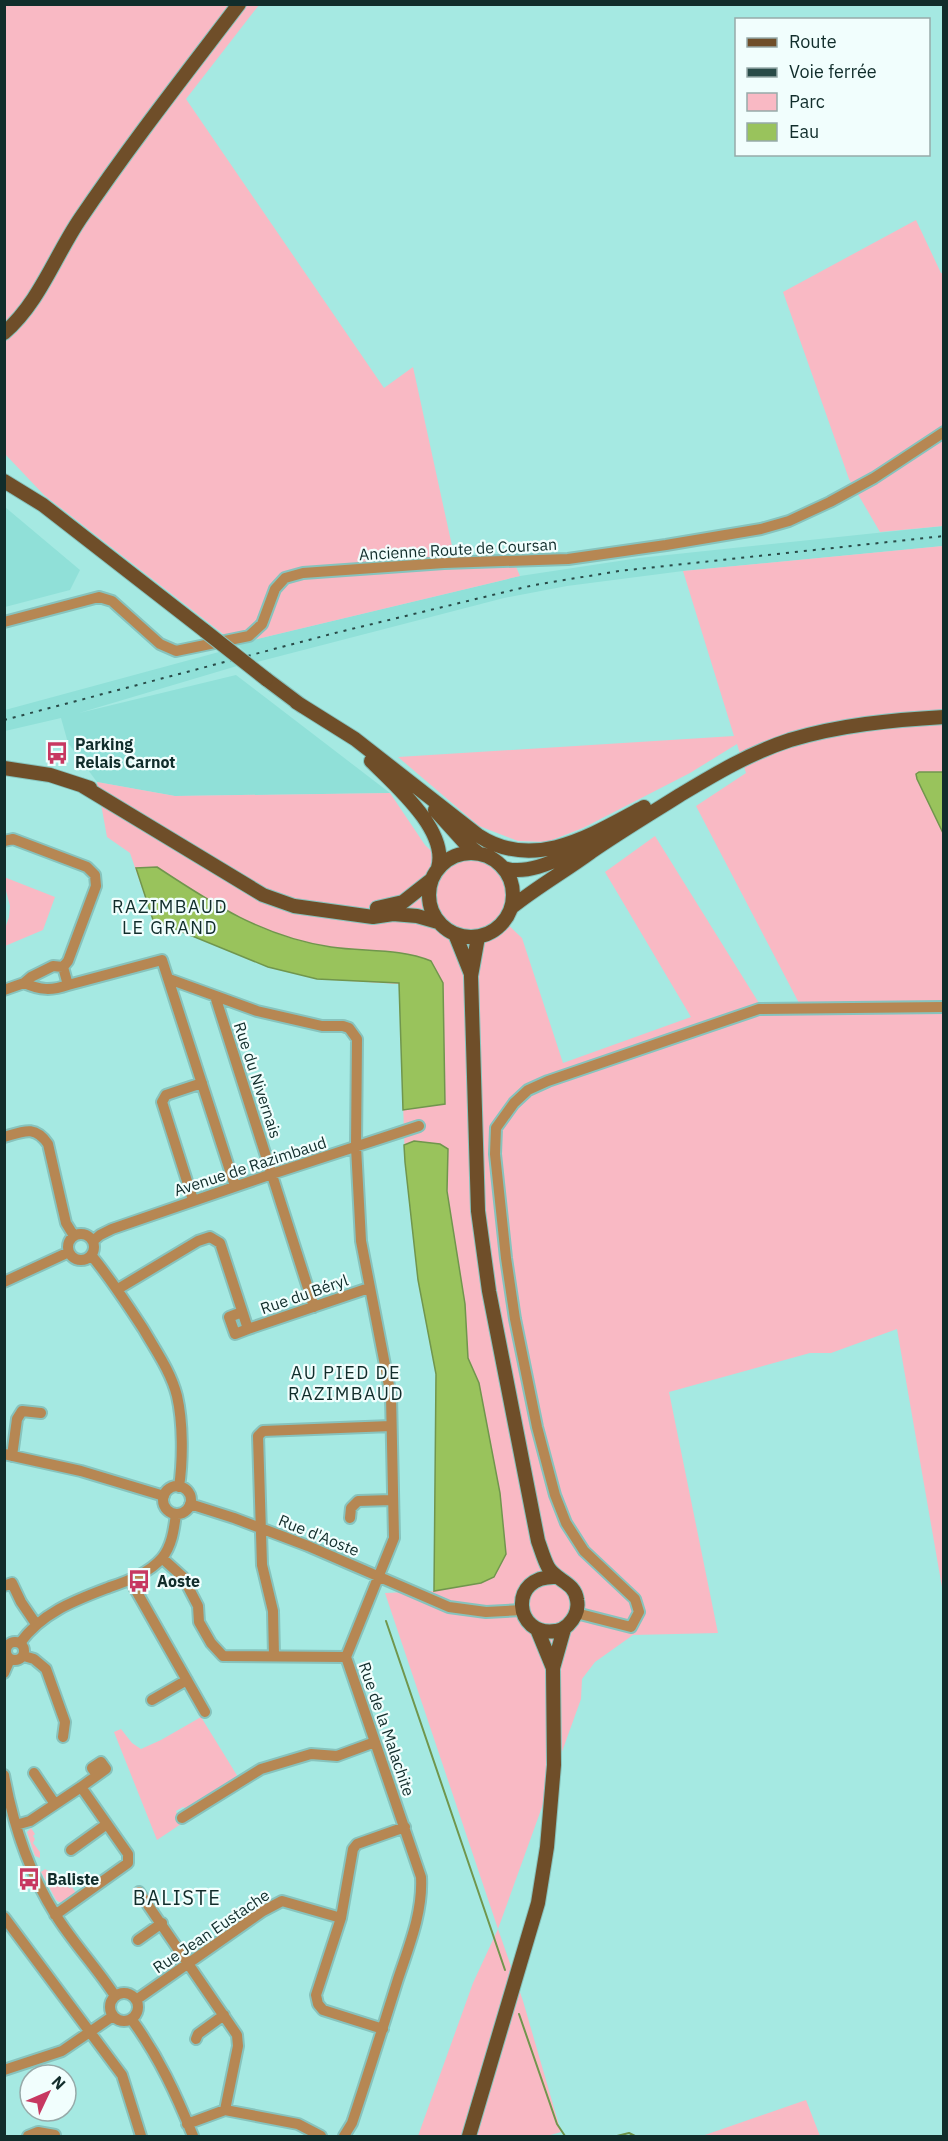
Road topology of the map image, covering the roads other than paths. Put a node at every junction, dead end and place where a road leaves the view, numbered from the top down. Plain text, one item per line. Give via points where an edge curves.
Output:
1 (238, 4) edge
2 (4, 333) edge
3 (944, 432) edge
4 (4, 468) edge
5 (4, 481) edge
6 (43, 506) junction
7 (4, 622) edge
8 (296, 702) junction
9 (944, 717) edge
10 (362, 752) junction
11 (4, 768) edge
12 (706, 779) junction
13 (610, 838) junction
14 (4, 842) edge
15 (478, 853) junction
16 (504, 868) junction
17 (434, 874) junction
18 (512, 907) junction
19 (345, 913) junction
20 (438, 922) junction
21 (455, 934) junction
22 (478, 937) junction
23 (63, 967) junction
24 (471, 976) junction
25 (169, 979) junction
26 (24, 983) junction
27 (68, 985) junction
28 (4, 990) edge
29 (215, 996) junction
30 (944, 1007) edge
31 (202, 1083) junction
32 (419, 1126) dead end
33 (4, 1137) edge
34 (356, 1147) junction
35 (272, 1174) junction
36 (235, 1186) junction
37 (193, 1200) junction
38 (74, 1236) junction
39 (93, 1241) junction
40 (69, 1252) junction
41 (91, 1255) junction
42 (4, 1282) edge
43 (369, 1288) junction
44 (118, 1289) junction
45 (314, 1307) junction
46 (41, 1413) dead end
47 (391, 1426) junction
48 (8, 1455) edge
49 (179, 1487) junction
50 (164, 1496) junction
51 (392, 1500) junction
52 (190, 1504) junction
53 (176, 1514) junction
54 (350, 1518) dead end
55 (260, 1528) junction
56 (538, 1541) junction
57 (162, 1558) junction
58 (380, 1576) junction
59 (557, 1576) junction
60 (130, 1580) junction
61 (4, 1586) edge
62 (527, 1586) junction
63 (522, 1610) junction
64 (576, 1613) junction
65 (36, 1624) junction
66 (537, 1629) junction
67 (564, 1629) junction
68 (20, 1642) junction
69 (7, 1652) edge
70 (24, 1656) junction
71 (274, 1656) junction
72 (346, 1657) junction
73 (553, 1668) junction
74 (4, 1673) edge
75 (187, 1680) junction
76 (152, 1700) dead end
77 (205, 1712) dead end
78 (63, 1737) dead end
79 (375, 1742) junction
80 (34, 1773) dead end
81 (4, 1775) edge
82 (97, 1775) dead end
83 (81, 1787) junction
84 (55, 1804) junction
85 (182, 1818) dead end
86 (107, 1824) junction
87 (16, 1825) junction
88 (405, 1827) junction
89 (71, 1850) dead end
90 (139, 1892) dead end
91 (55, 1915) junction
92 (4, 1917) edge
93 (341, 1918) junction
94 (162, 1923) junction
95 (138, 1940) dead end
96 (188, 1963) junction
97 (116, 1996) junction
98 (136, 2000) junction
99 (224, 2015) junction
100 (113, 2016) junction
101 (132, 2020) junction
102 (383, 2029) junction
103 (91, 2032) junction
104 (196, 2039) dead end
105 (4, 2070) edge
106 (225, 2110) junction
107 (187, 2124) junction
108 (300, 2131) edge
109 (55, 2135) edge
110 (28, 2136) edge
111 (141, 2136) edge
112 (192, 2136) edge
113 (321, 2136) edge
114 (344, 2136) edge
115 (469, 2136) edge

1 - 2 main road via 108,178 22,315
3 - 7 street, Ancienne Route de Coursan via 874,478 789,521 761,529 568,559 303,573 285,578 275,589 262,624 249,636 192,649 176,651 160,644 112,601 99,597
4 - 6 main road
5 - 6 main road
6 - 8 main road, bridge
8 - 10 main road
8 - 12 main road via 355,739 479,836 512,850 557,848
9 - 12 main road via 821,731 761,751
10 - 15 main road via 394,774
10 - 17 main road via 429,826 440,854
11 - 19 main road via 50,775 126,802 200,856 263,894 294,906
12 - 13 main road
13 - 16 main road via 527,871
13 - 18 main road
14 - 23 street via 13,839 87,867 95,875 96,886
15 - 16 main road
15 - 17 main road via 449,858
16 - 18 main road via 513,888
17 - 19 main road via 403,902
17 - 20 main road via 428,891 429,904
18 - 22 main road via 499,927
19 - 20 main road via 417,916
20 - 21 main road
21 - 22 main road
21 - 24 main road
22 - 24 main road
23 - 26 street via 53,966
23 - 27 street
24 - 56 main road via 478,1211 489,1291
25 - 27 street via 162,960
25 - 29 street
25 - 31 street
26 - 27 street via 54,990
26 - 28 street
29 - 34 street, Rue de la Malachite via 257,1011 322,1026 343,1026 354,1033
29 - 35 street, Rue du Nivernais
30 - 64 street via 759,1009 528,1090 496,1128 495,1154 515,1319 555,1495 566,1523 584,1551 635,1599 639,1612 631,1627
31 - 36 street
31 - 37 street via 166,1095 162,1102
32 - 34 street, Avenue de Razimbaud
33 - 38 street via 33,1131 48,1144 66,1223
34 - 35 street, Avenue de Razimbaud
34 - 43 street, Rue de la Malachite via 361,1241
35 - 36 street, Avenue de Razimbaud
35 - 45 street, Rue du Nivernais
36 - 37 street, Avenue de Razimbaud
37 - 39 street, Avenue de Razimbaud via 112,1229
38 - 39 street via 83,1233
38 - 40 street via 68,1245
39 - 41 street
40 - 41 street via 79,1260
40 - 42 street
41 - 44 street
43 - 45 street, Rue du Béryl
43 - 47 street, Rue de la Malachite via 391,1396
44 - 45 street, Rue du Béryl via 210,1237 220,1243 248,1329
44 - 49 street via 166,1367 176,1394 180,1415
46 - 48 street via 22,1411
47 - 51 street, Rue de la Malachite
47 - 55 street via 263,1431 258,1436
48 - 50 street via 81,1471
49 - 50 street via 171,1488
49 - 52 street via 189,1495
50 - 53 street via 165,1508
51 - 54 street via 358,1501 351,1508
51 - 58 street, Rue de la Malachite via 394,1538
52 - 53 street
52 - 55 street, Rue d'Aoste
53 - 57 street
55 - 58 street, Rue d'Aoste
55 - 71 street via 262,1565 273,1611
56 - 59 main road via 548,1568
56 - 62 main road via 535,1570
57 - 60 street
57 - 71 street via 183,1577 198,1606 199,1622 223,1656
58 - 63 street, Rue d'Aoste via 449,1607 486,1612
58 - 72 street, Rue de la Malachite
59 - 62 main road via 536,1579
59 - 64 main road via 574,1591
60 - 65 street via 68,1604
60 - 75 street
61 - 65 street via 12,1583
62 - 63 main road
63 - 66 main road
64 - 67 main road
65 - 68 street
66 - 67 main road
66 - 73 main road
67 - 73 main road
68 - 69 street via 13,1641
68 - 70 street
69 - 70 street via 18,1660
69 - 74 street
70 - 78 street via 46,1669 65,1722
71 - 72 street
72 - 79 street, Rue de la Malachite
73 - 115 main road via 554,1766 542,1881
75 - 76 street
75 - 77 street
79 - 85 street via 337,1755 311,1754 261,1769
79 - 88 street, Rue de la Malachite
80 - 84 street
81 - 87 street
82 - 83 street
83 - 84 street
83 - 86 street
84 - 87 street via 30,1821
86 - 89 street
86 - 91 street via 128,1854 128,1863
87 - 91 street via 26,1856
88 - 93 street via 357,1844 353,1849
88 - 102 street, Rue de la Malachite via 422,1877 422,1895
90 - 94 street
91 - 97 street
92 - 103 street
93 - 96 street, Rue Jean Eustache via 282,1901
93 - 102 street via 316,1995 318,2004 323,2010
94 - 95 street
94 - 96 street
96 - 98 street, Rue Jean Eustache
96 - 99 street
97 - 98 street via 127,1993
97 - 100 street via 110,2006
98 - 101 street via 138,2011
99 - 104 street
99 - 106 street via 237,2035 238,2046
100 - 101 street via 122,2022
100 - 103 street
101 - 107 street via 170,2082
102 - 114 street, Rue de la Malachite via 352,2123
103 - 105 street via 62,2051
103 - 111 street via 122,2075
106 - 107 street
106 - 108 street
107 - 112 street
108 - 113 street
109 - 110 street via 38,2132

